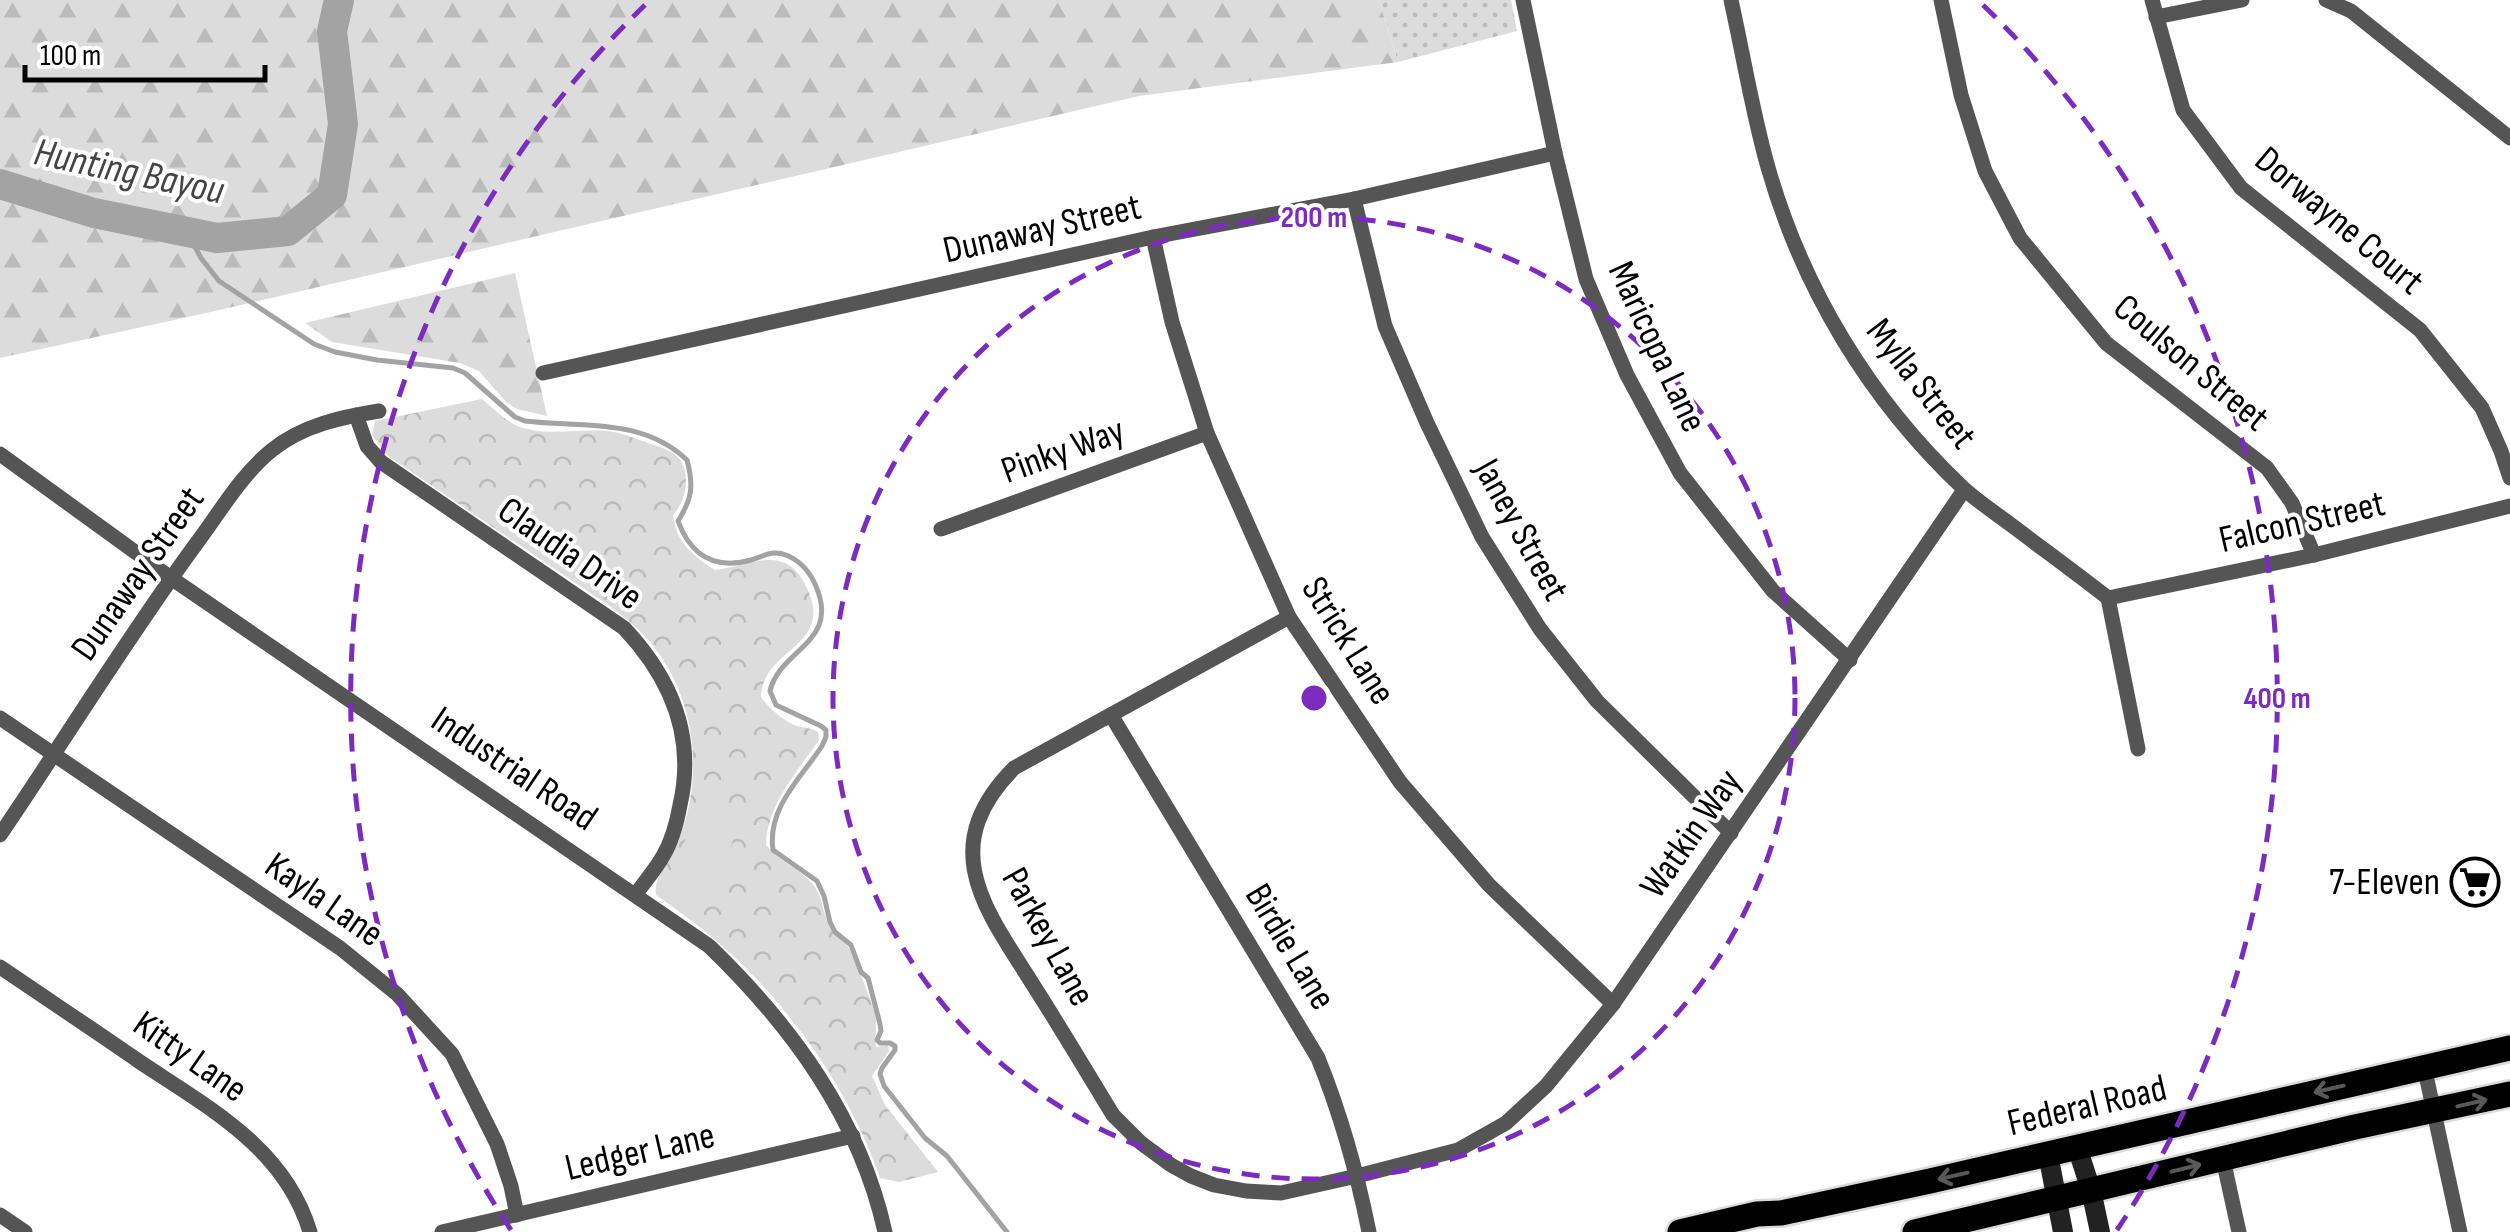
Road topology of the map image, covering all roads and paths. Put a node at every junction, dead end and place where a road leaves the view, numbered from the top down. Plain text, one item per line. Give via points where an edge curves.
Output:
1 (1523, 0) edge
2 (1731, 0) edge
3 (1940, 0) edge
4 (2152, 0) edge
5 (2242, 0) edge
6 (2326, 0) edge
7 (2156, 17) junction
8 (2510, 138) edge
9 (1555, 153) junction
10 (1354, 198) junction
11 (1153, 237) junction
12 (544, 374) dead end
13 (379, 411) dead end
14 (356, 415) junction
15 (1207, 433) junction
16 (0, 454) edge
17 (2510, 478) edge
18 (1964, 490) junction
19 (2510, 506) edge
20 (942, 529) dead end
21 (2314, 555) junction
22 (171, 578) junction
23 (2108, 598) junction
24 (1290, 616) junction
25 (1850, 660) junction
26 (1111, 715) junction
27 (0, 718) edge
28 (2138, 749) dead end
29 (54, 755) junction
30 (1732, 833) junction
31 (0, 835) edge
32 (636, 894) junction
33 (0, 967) edge
34 (1614, 1004) junction
35 (2510, 1048) edge
36 (2424, 1066) junction
37 (2510, 1094) edge
38 (2433, 1112) junction
39 (854, 1136) junction
40 (2077, 1147) junction
41 (2048, 1154) junction
42 (2223, 1159) junction
43 (1421, 1160) joint
44 (1358, 1176) junction
45 (2091, 1190) junction
46 (2056, 1199) junction
47 (517, 1214) junction
48 (0, 1215) edge
49 (1708, 1229) edge
50 (25, 1232) edge
51 (310, 1232) edge
52 (442, 1232) edge
53 (885, 1232) edge
54 (1369, 1232) edge
55 (1680, 1232) edge
56 (1915, 1232) edge
57 (2064, 1232) edge
58 (2100, 1232) edge
59 (2239, 1232) edge
60 (2460, 1232) edge

1 - 9 street, Maricopa Lane
2 - 18 street, Mylla Street via 1766,161 1814,290 1879,396
3 - 21 street, Coulson Street via 1985,171 2020,238 2106,343 2267,468
4 - 7 street, Dorwayne Court
5 - 7 street
6 - 8 street via 2351,11
7 - 17 street, Dorwayne Court via 2183,110 2241,188 2420,330 2482,408
9 - 10 street, Dunaway Street
9 - 25 street, Maricopa Lane via 1586,279 1627,376 1680,473 1773,590
10 - 11 street, Dunaway Street
10 - 30 street, Janey Street via 1386,326 1482,537 1540,629 1598,701
11 - 12 street, Dunaway Street
11 - 15 street, Strick Lane
13 - 14 street, Dunaway Street
14 - 22 street, Dunaway Street via 300,433 252,468
14 - 32 street, Claudia Drive via 381,462 624,628 659,671 678,716 684,787 664,856
15 - 20 street, Pinky Way
15 - 24 street, Strick Lane
16 - 22 street, Industrial Road
18 - 23 street, Mylla Street
18 - 25 street, Watkin Way
19 - 21 street, Falcon Street
21 - 23 street, Falcon Street
22 - 29 street, Dunaway Street
22 - 32 street, Industrial Road
23 - 28 street
24 - 26 street, Parkey Lane
24 - 34 street, Strick Lane via 1400,782 1489,886
25 - 30 street, Watkin Way
26 - 44 street, Birdie Lane via 1318,1058
26 - 44 street, Parkey Lane via 1014,768 980,812 973,853 986,910 1114,1115 1141,1143 1214,1185 1246,1191 1281,1193
27 - 29 street, Kayla Lane
29 - 31 street, Dunaway Street
29 - 47 street, Kayla Lane via 340,948 397,994 452,1054 497,1144
30 - 34 street, Watkin Way
32 - 39 street, Industrial Road via 710,946 744,980 789,1032
33 - 51 street, Kitty Lane via 230,1122 296,1193
34 - 43 street, Watkin Way via 1506,1123 1458,1150
35 - 36 main road, Federal Road
36 - 38 street
36 -> 40 main road, Federal Road
38 -> 37 main road
38 - 42 main road
38 - 60 street
39 - 47 street, Ledger Lane
39 - 53 street, Industrial Road
40 - 41 main road, Federal Road
40 - 45 street
41 - 46 street
41 -> 49 main road, Federal Road
45 -> 42 main road
42 - 59 street
43 - 44 street, Parkey Lane
44 - 54 street, Birdie Lane
45 - 46 main road
45 - 58 street
46 - 56 main road
46 - 57 street
47 - 52 street, Ledger Lane
48 - 50 street
49 - 55 main road, Federal Road

